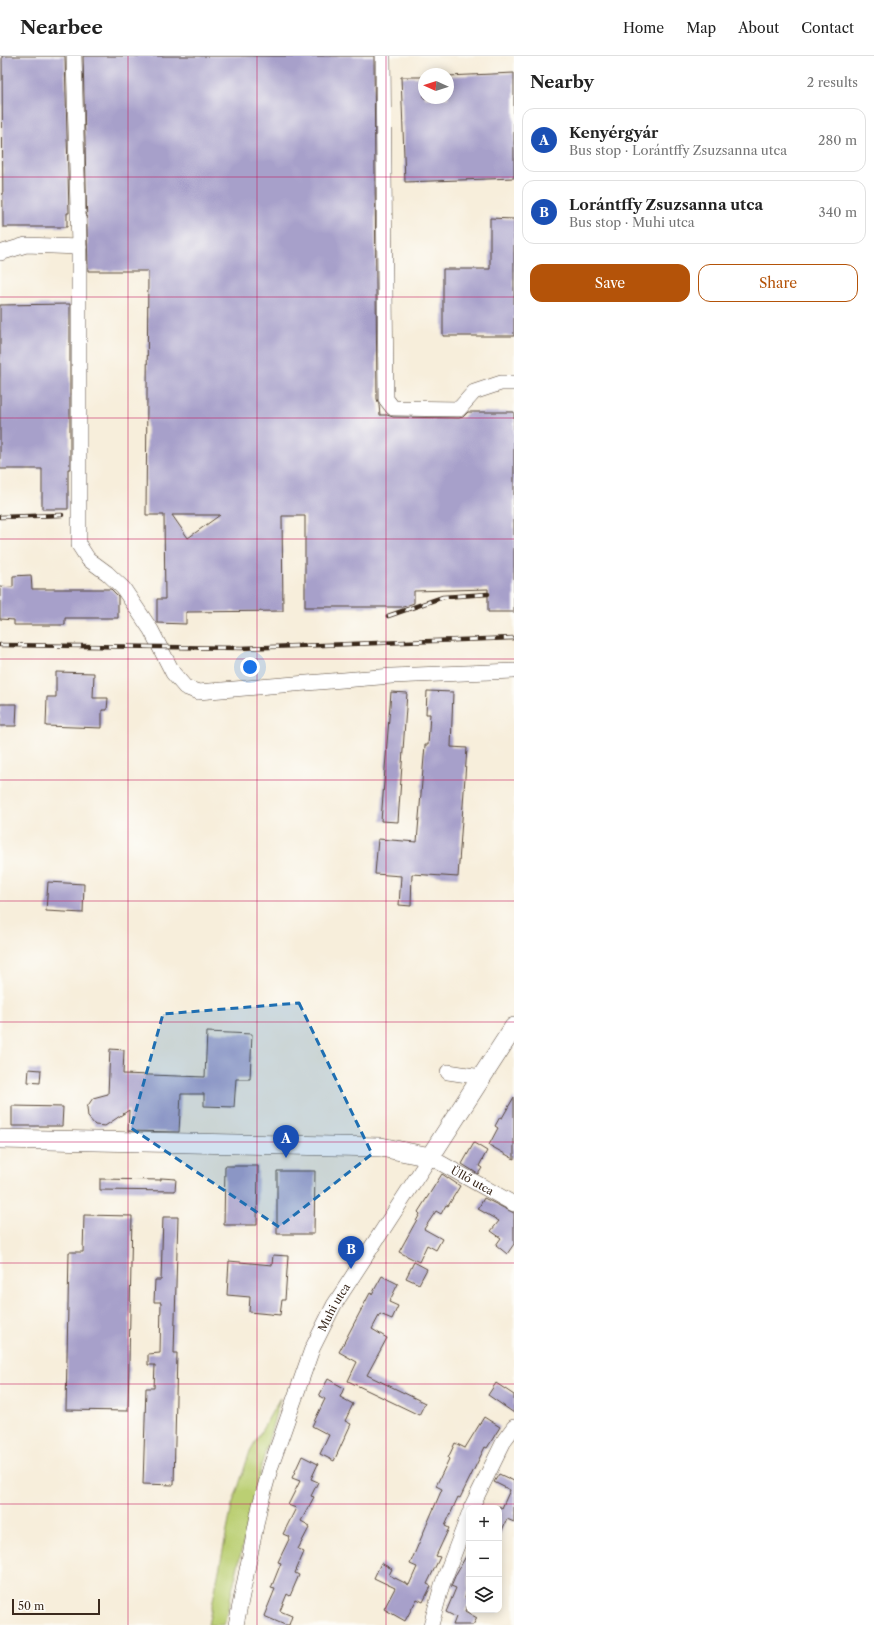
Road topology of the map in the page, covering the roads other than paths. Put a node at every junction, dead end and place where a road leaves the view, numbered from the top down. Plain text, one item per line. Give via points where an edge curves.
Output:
1 (74, 56) edge
2 (383, 56) edge
3 (79, 247) junction
4 (0, 254) edge
5 (514, 383) edge
6 (514, 671) edge
7 (514, 1027) edge
8 (448, 1072) dead end
9 (481, 1077) junction
10 (0, 1139) edge
11 (430, 1157) junction
12 (514, 1204) edge
13 (514, 1427) edge
14 (472, 1505) edge
15 (466, 1522) edge
16 (236, 1625) edge
17 (431, 1625) edge

1 - 3 street
2 - 5 street via 386,399 393,408 459,409 474,392 501,383
3 - 4 street via 26,245
3 - 6 street via 79,545 88,559 123,588 151,630 173,673 185,688 198,692 392,676
7 - 9 main road, Muhi utca
8 - 9 street
9 - 11 main road, Muhi utca
10 - 11 main road via 381,1147
11 - 12 street, Üllő utca
11 - 16 street, Muhi utca via 334,1305 312,1349 260,1505
13 - 14 street via 505,1439
15 - 17 street via 442,1585

